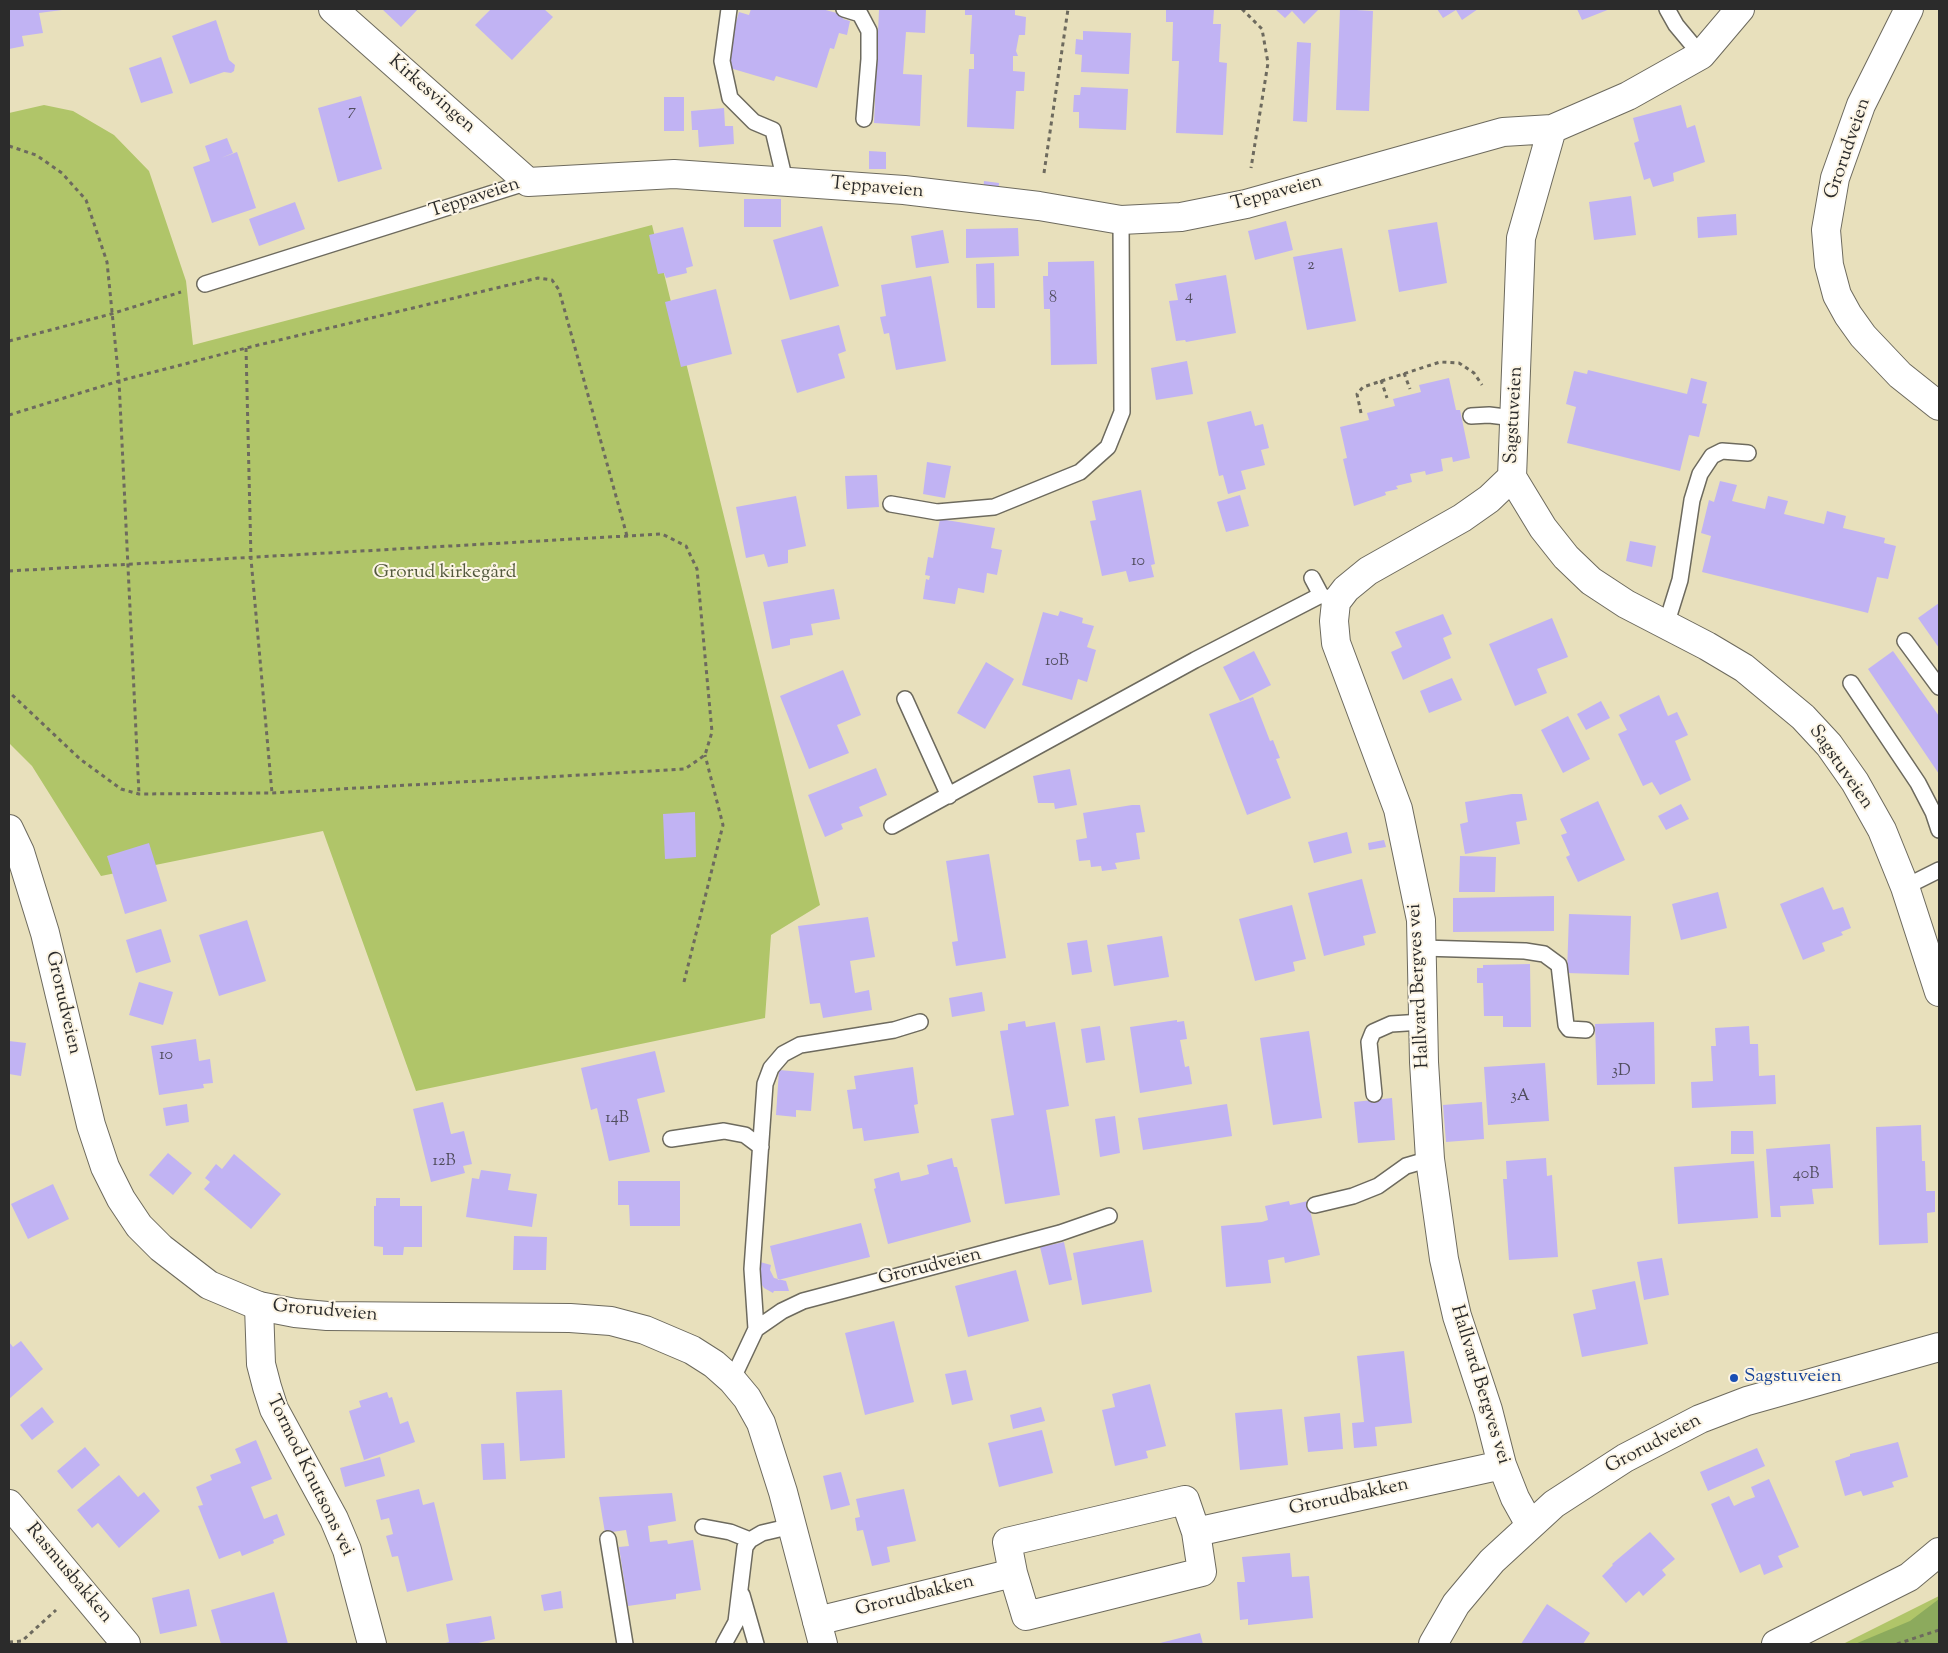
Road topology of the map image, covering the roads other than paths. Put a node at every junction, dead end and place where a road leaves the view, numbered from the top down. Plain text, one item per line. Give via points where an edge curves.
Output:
1 (333, 9) edge
2 (729, 9) edge
3 (844, 9) edge
4 (1667, 9) edge
5 (1740, 9) edge
6 (1909, 9) edge
7 (1701, 55) junction
8 (864, 119) dead end
9 (1552, 129) junction
10 (785, 181) junction
11 (528, 182) junction
12 (1121, 220) junction
13 (205, 284) road end
14 (1939, 406) edge
15 (1472, 416) dead end
16 (1502, 417) junction
17 (1748, 453) dead end
18 (1512, 478) junction
19 (891, 504) dead end
20 (1312, 578) dead end
21 (1328, 598) junction
22 (1666, 625) junction
23 (1906, 641) dead end
24 (1851, 683) dead end
25 (1939, 687) edge
26 (905, 699) dead end
27 (949, 796) junction
28 (892, 826) dead end
29 (9, 829) edge
30 (1939, 830) edge
31 (1939, 870) edge
32 (1905, 887) junction
33 (1422, 948) junction
34 (1939, 992) edge
35 (920, 1022) dead end
36 (1422, 1022) junction
37 (1586, 1030) dead end
38 (1374, 1094) dead end
39 (671, 1139) dead end
40 (761, 1146) junction
41 (1430, 1159) junction
42 (1316, 1205) dead end
43 (1109, 1216) dead end
44 (259, 1306) junction
45 (756, 1329) junction
46 (1939, 1347) edge
47 (732, 1380) junction
48 (1502, 1465) junction
49 (9, 1504) edge
50 (1530, 1525) junction
51 (792, 1526) junction
52 (703, 1527) dead end
53 (1196, 1532) junction
54 (608, 1539) dead end
55 (750, 1540) junction
56 (1939, 1552) edge
57 (1013, 1573) junction
58 (741, 1592) junction
59 (820, 1633) edge
60 (126, 1644) edge
61 (372, 1644) edge
62 (625, 1644) edge
63 (724, 1644) edge
64 (756, 1644) edge
65 (1433, 1644) edge
66 (1776, 1644) edge

1 - 11 street, Kirkesvingen
2 - 10 lane via 722,61 730,98 754,122 772,130
3 - 8 lane via 860,14 869,31 870,59
4 - 7 lane
5 - 7 street
6 - 14 street, Grorudveien via 1861,105 1835,178 1826,230 1829,265 1837,295 1848,315 1888,364
7 - 9 street via 1628,96
9 - 12 street, Teppaveien via 1503,132 1246,204 1181,217
9 - 16 street, Sagstuveien via 1521,238
10 - 11 street, Teppaveien via 674,174
10 - 12 street, Teppaveien via 904,190 1040,206
11 - 13 lane, Teppaveien
12 - 19 lane via 1122,412 1108,446 1080,472 994,507 936,512
15 - 16 lane
16 - 18 street, Sagstuveien
17 - 22 lane via 1722,451 1712,456 1700,474 1692,500 1680,580
18 - 21 street via 1490,499 1462,518 1368,571 1346,589
18 - 22 street, Sagstuveien via 1543,528 1566,557 1598,586
20 - 21 lane
21 - 27 lane via 1195,660
21 - 33 street, Hallvard Bergves vei via 1336,643 1398,809 1420,920
22 - 32 street, Sagstuveien via 1744,668 1803,717 1855,782 1882,830
23 - 25 lane
24 - 30 lane via 1918,783
26 - 27 lane
27 - 28 lane
29 - 44 street, Grorudveien via 20,852 45,933 91,1125 105,1167 121,1199 139,1226 185,1268 209,1285
31 - 32 lane
32 - 34 street, Sagstuveien
33 - 36 street, Hallvard Bergves vei
33 - 37 lane via 1544,954 1559,965 1566,1025 1569,1029
35 - 40 lane, Grorudveien via 894,1030 800,1045 783,1054 770,1068 766,1084
36 - 38 lane via 1391,1024 1373,1032 1369,1042
36 - 41 street, Hallvard Bergves vei
39 - 40 lane via 724,1132 745,1135
40 - 45 lane, Grorudveien via 752,1269
41 - 42 lane via 1406,1166 1378,1186
41 - 48 street, Hallvard Bergves vei via 1448,1278
43 - 45 lane, Grorudveien via 1060,1233 803,1301 782,1310
44 - 47 street, Grorudveien via 327,1316 611,1321 671,1340 714,1364
44 - 61 street, Tormod Knutsons vei via 261,1364 274,1409 334,1519 347,1550
45 - 47 lane, Grorudveien
46 - 50 street, Grorudveien via 1764,1395 1700,1419 1625,1458 1554,1504
47 - 51 street, Grorudveien via 761,1423
48 - 50 street, Hallvard Bergves vei
48 - 53 street, Grorudbakken
49 - 60 street, Rasmusbakken
50 - 65 street, Grorudveien via 1492,1561 1456,1604
51 - 55 lane
51 - 59 street, Grorudveien
52 - 55 lane
53 - 57 street via 1185,1500 1007,1542
53 - 57 street via 1202,1572 1026,1616
54 - 62 lane
55 - 58 lane via 742,1560
56 - 66 street via 1909,1577
57 - 59 street, Grorudbakken
58 - 63 lane via 736,1622
58 - 64 lane

